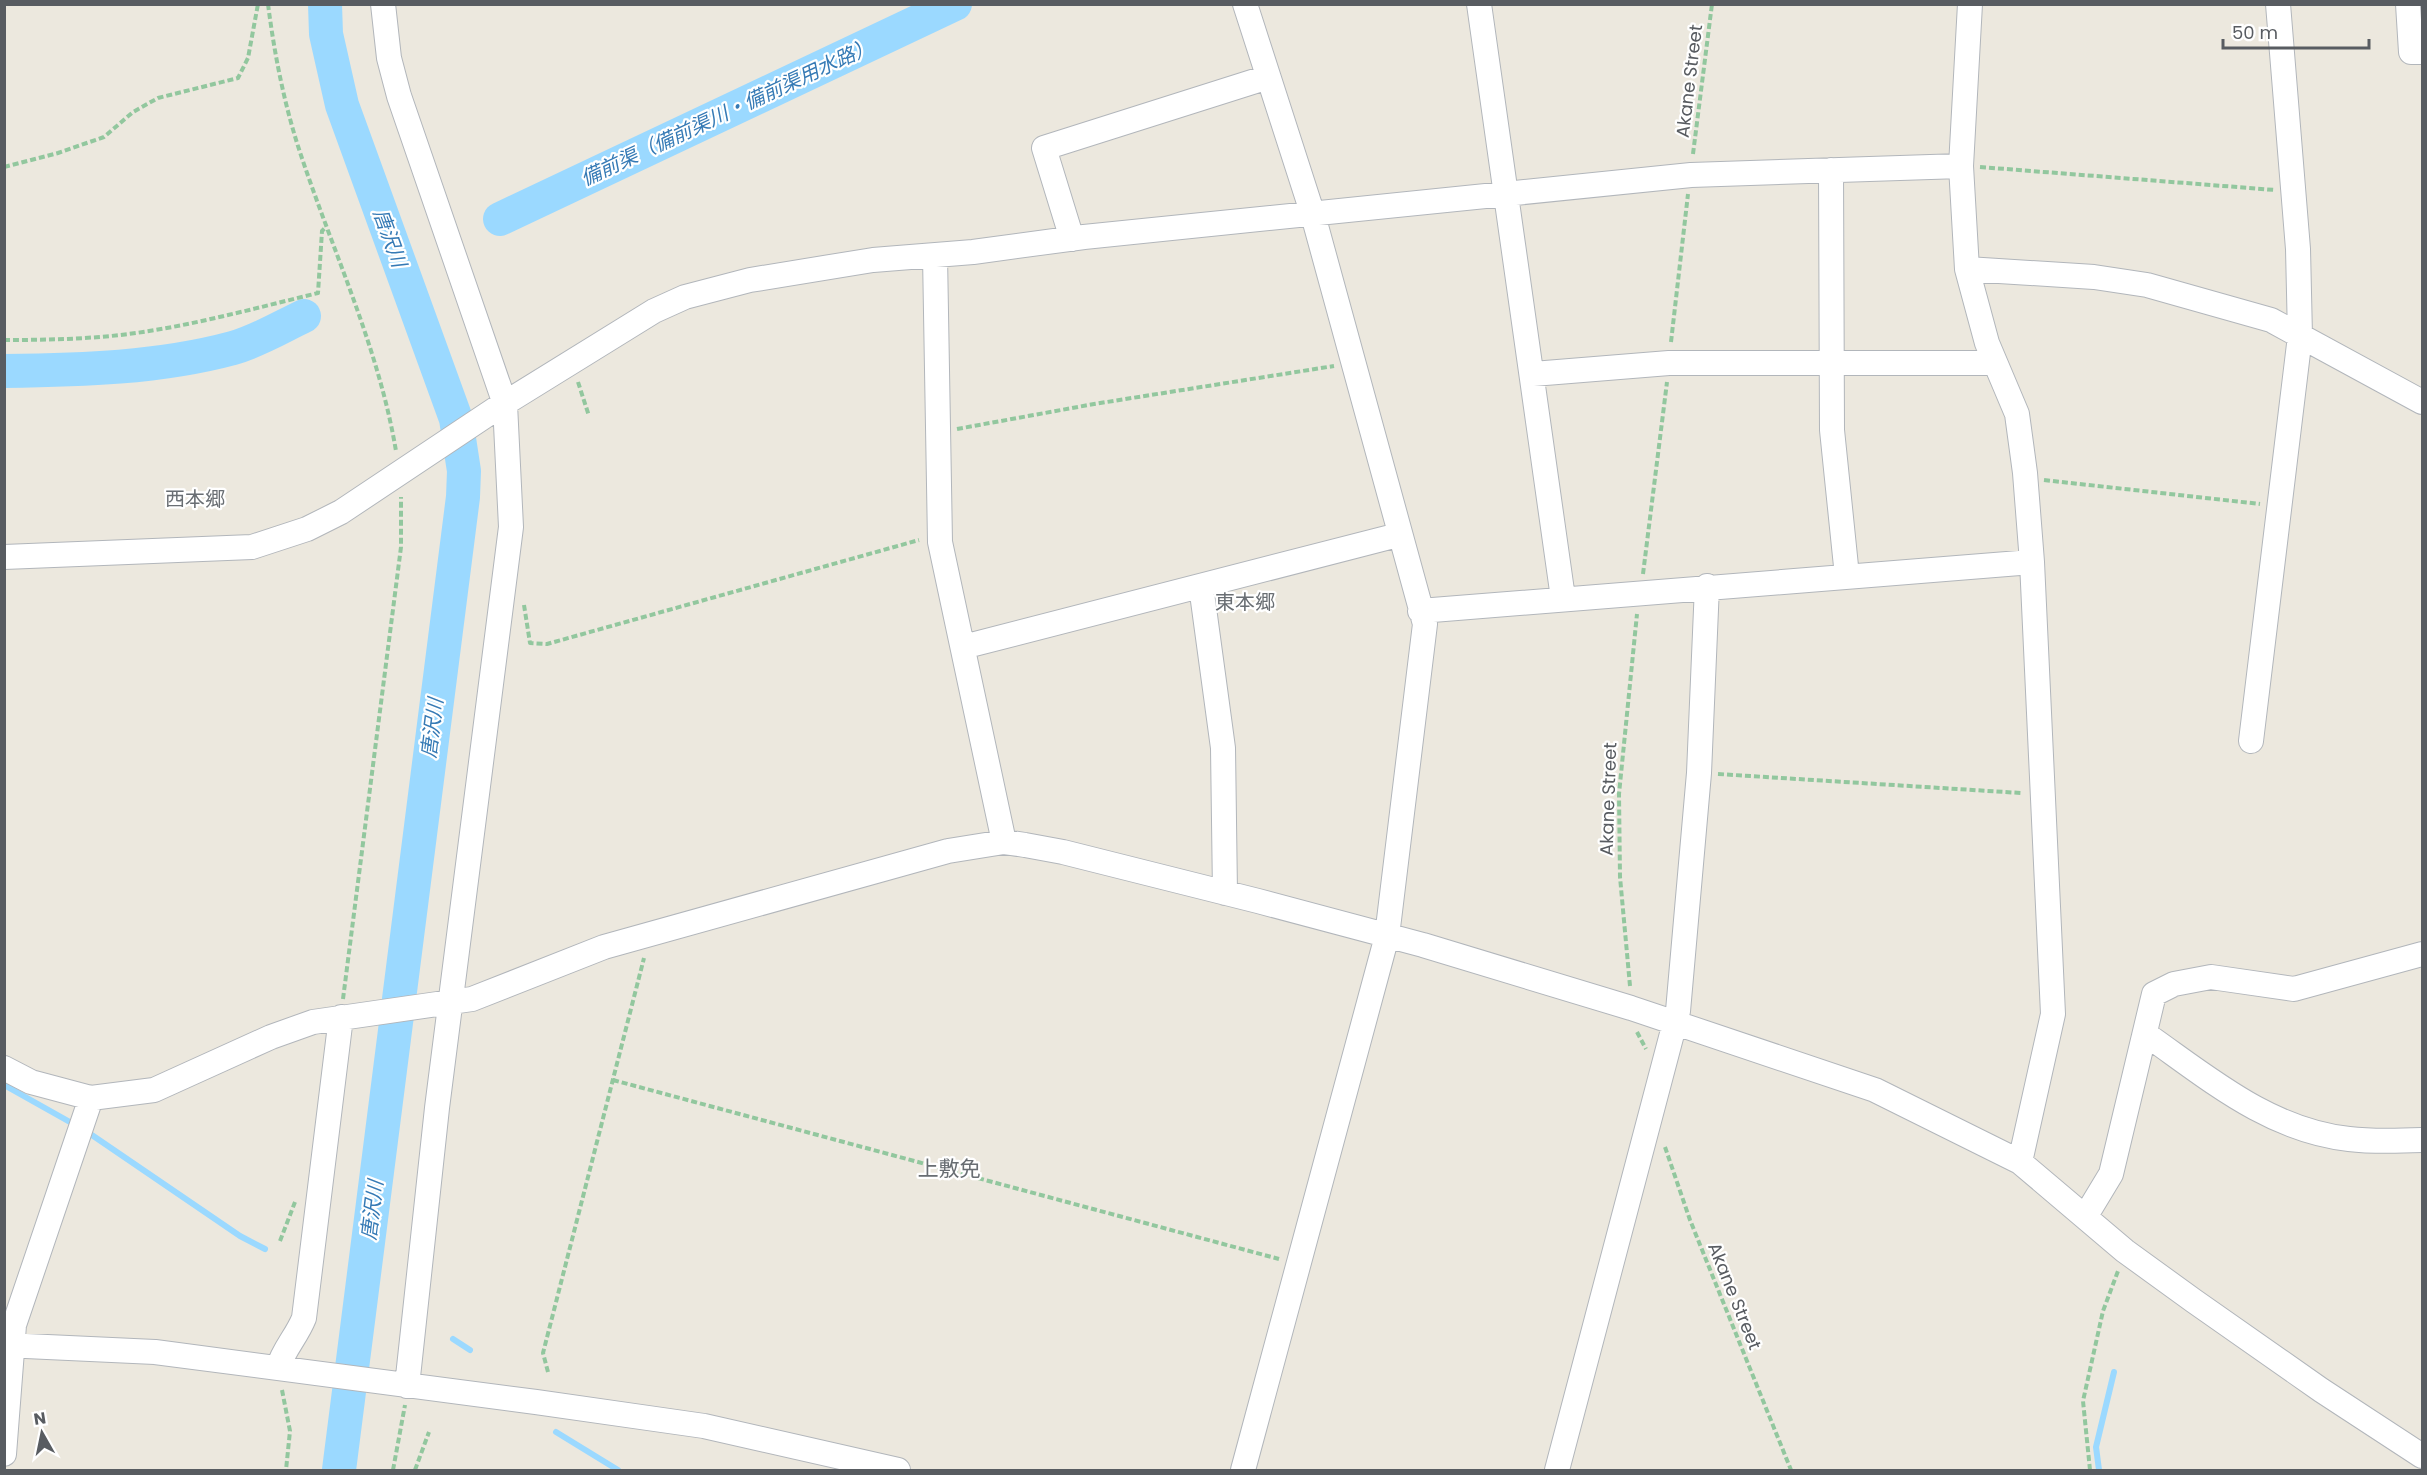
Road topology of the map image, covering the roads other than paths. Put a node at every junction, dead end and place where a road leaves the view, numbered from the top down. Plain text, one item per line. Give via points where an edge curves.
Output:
1 (383, 4) edge
2 (1479, 4) edge
3 (1970, 4) edge
4 (2278, 4) edge
5 (2408, 4) edge
6 (1252, 5) edge
7 (2422, 52) edge
8 (1268, 77) junction
9 (1961, 166) junction
10 (1831, 170) junction
11 (1505, 196) junction
12 (1313, 215) junction
13 (1072, 239) junction
14 (934, 255) junction
15 (1967, 269) junction
16 (2300, 336) junction
17 (1830, 363) junction
18 (1995, 363) junction
19 (1533, 374) junction
20 (2422, 402) edge
21 (499, 407) junction
22 (1398, 535) junction
23 (4, 557) edge
24 (2032, 562) junction
25 (1847, 576) junction
26 (1201, 586) junction
27 (1707, 586) junction
28 (1563, 598) junction
29 (1420, 611) junction
30 (963, 647) junction
31 (2251, 741) dead end
32 (1004, 842) junction
33 (1225, 893) junction
34 (1387, 936) junction
35 (2422, 954) edge
36 (447, 1004) junction
37 (345, 1017) junction
38 (1674, 1022) junction
39 (2144, 1036) junction
40 (4, 1068) edge
41 (91, 1098) junction
42 (2422, 1140) edge
43 (2020, 1162) junction
44 (2085, 1217) junction
45 (8, 1345) edge
46 (282, 1369) junction
47 (404, 1386) junction
48 (4, 1454) edge
49 (2422, 1456) edge
50 (898, 1470) edge
51 (1244, 1470) edge
52 (1557, 1470) edge

1 - 21 street via 389,58 409,129
2 - 11 street
3 - 9 street
4 - 16 street via 2298,249
5 - 7 street via 2411,52
6 - 8 street
8 - 12 street
8 - 13 street via 1044,148
9 - 10 street
9 - 15 street
10 - 11 street via 1691,176
10 - 17 street
11 - 12 street
11 - 19 street
12 - 13 street
12 - 22 street
13 - 14 street
14 - 21 street via 803,271 685,297 654,311
14 - 30 street via 939,534
15 - 16 street via 2094,277 2147,285 2271,320
15 - 18 street
16 - 20 street
16 - 31 street
17 - 18 street
17 - 19 street via 1669,363
17 - 25 street via 1832,430
18 - 24 street via 2017,414
19 - 28 street
21 - 23 street via 341,512 307,529 252,547
21 - 36 street via 512,527
22 - 26 street
22 - 29 street
24 - 25 street
24 - 43 street via 2053,1014
25 - 27 street
26 - 30 street
26 - 33 street via 1223,748
27 - 28 street
27 - 38 street via 1699,773 1683,980
28 - 29 street
29 - 34 street via 1425,624
30 - 32 street
32 - 33 street via 1063,852
32 - 36 street via 948,851 604,947 471,999
33 - 34 street
34 - 38 street
34 - 51 street
35 - 39 street via 2295,989 2211,977 2174,984 2154,994
36 - 37 street
36 - 47 street
37 - 41 street via 286,1031 169,1085 126,1096
37 - 46 street via 304,1318 281,1357
38 - 43 street via 1875,1090
38 - 52 street
39 - 42 street via 2229,1094 2284,1122 2347,1139
39 - 44 street via 2111,1174
40 - 41 street via 31,1082
41 - 45 street
43 - 44 street
44 - 49 street via 2125,1251 2321,1390
45 - 46 street via 145,1351
45 - 48 street
46 - 47 street
47 - 50 street via 704,1426

